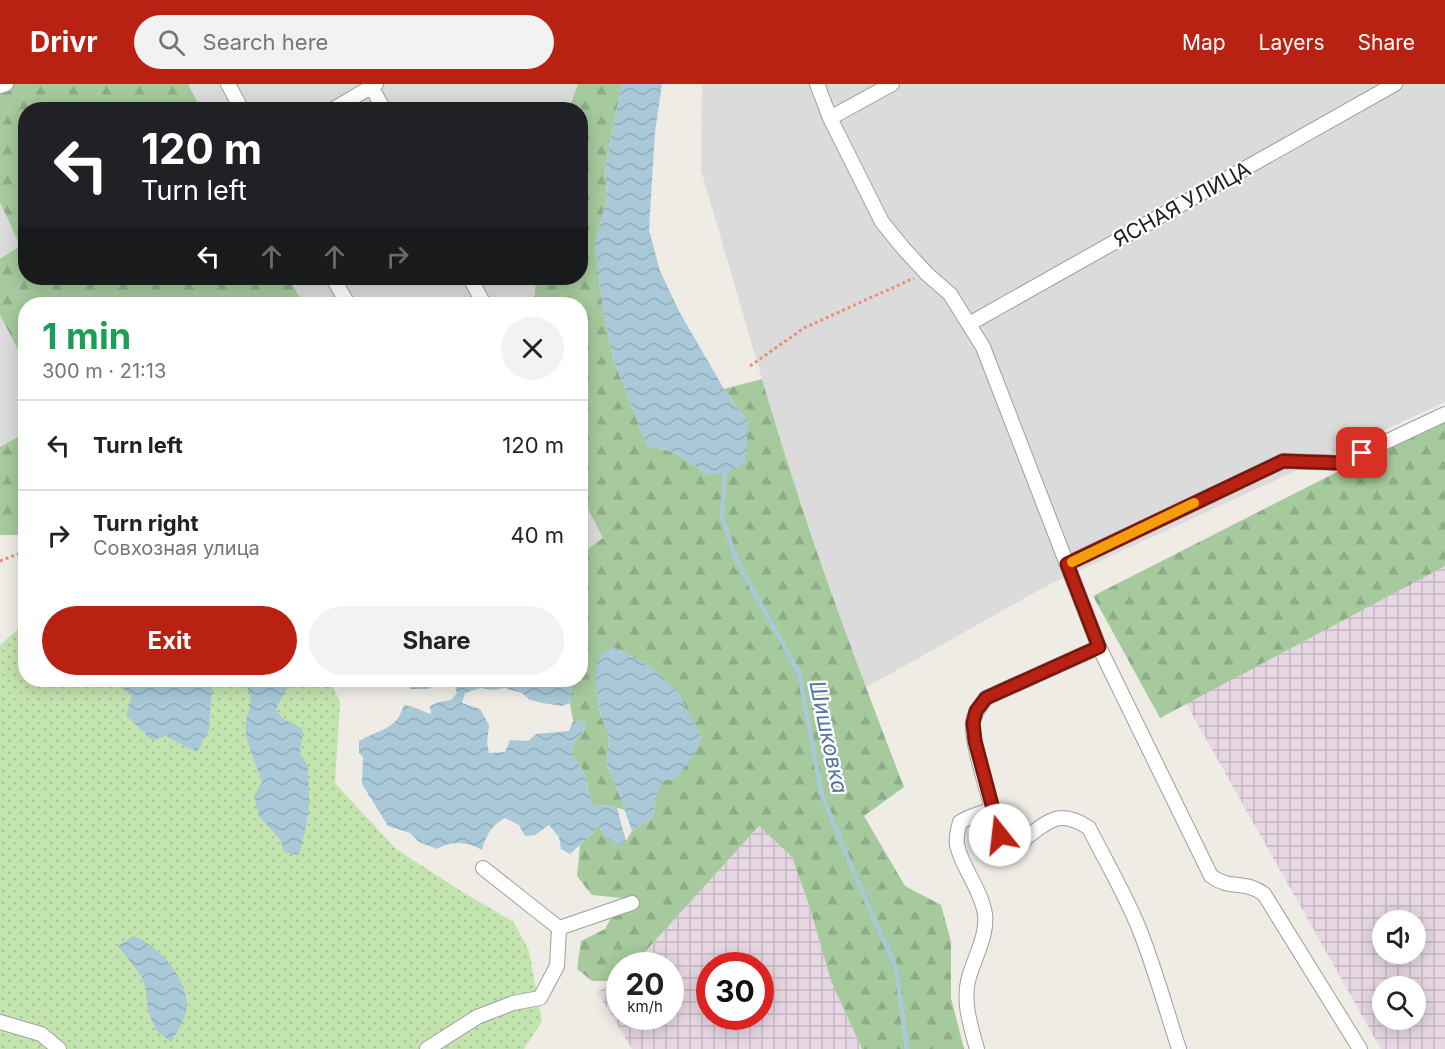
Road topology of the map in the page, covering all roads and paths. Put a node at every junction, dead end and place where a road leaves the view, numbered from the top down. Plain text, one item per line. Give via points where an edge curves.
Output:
1 (6, 84) edge
2 (228, 84) edge
3 (817, 84) edge
4 (892, 84) edge
5 (1395, 84) edge
6 (373, 85) edge
7 (0, 86) edge
8 (238, 102) edge
9 (345, 102) edge
10 (380, 102) edge
11 (830, 118) junction
12 (927, 274) junction
13 (969, 324) junction
14 (750, 366) dead end
15 (1445, 414) edge
16 (18, 554) edge
17 (0, 561) edge
18 (1067, 564) junction
19 (1099, 647) junction
20 (992, 809) junction
21 (483, 868) dead end
22 (632, 903) dead end
23 (559, 928) junction
24 (0, 1023) edge
25 (59, 1049) edge
26 (427, 1049) edge
27 (977, 1049) edge
28 (1179, 1049) edge
29 (1360, 1049) edge

1 - 7 street
2 - 8 street
3 - 11 street
4 - 11 street
5 - 13 street, ЯСНАЯ УЛИЦА
6 - 9 street
6 - 10 street
11 - 12 street via 882,222
12 - 13 street via 950,294
12 - 14 path via 804,328
13 - 18 street via 983,347
15 - 18 street via 1341,463 1283,461
16 - 17 path
18 - 19 street
19 - 20 street via 986,698 976,711 975,741
19 - 29 street via 1211,876 1226,885 1245,885 1264,894
20 - 27 street via 960,822 957,832 957,845 985,917 966,996
20 - 28 street via 1000,835 1019,843 1061,816 1089,828 1140,931
21 - 23 street
22 - 23 street
23 - 26 street via 557,966 540,998 513,1003 477,1017
24 - 25 street via 40,1035

